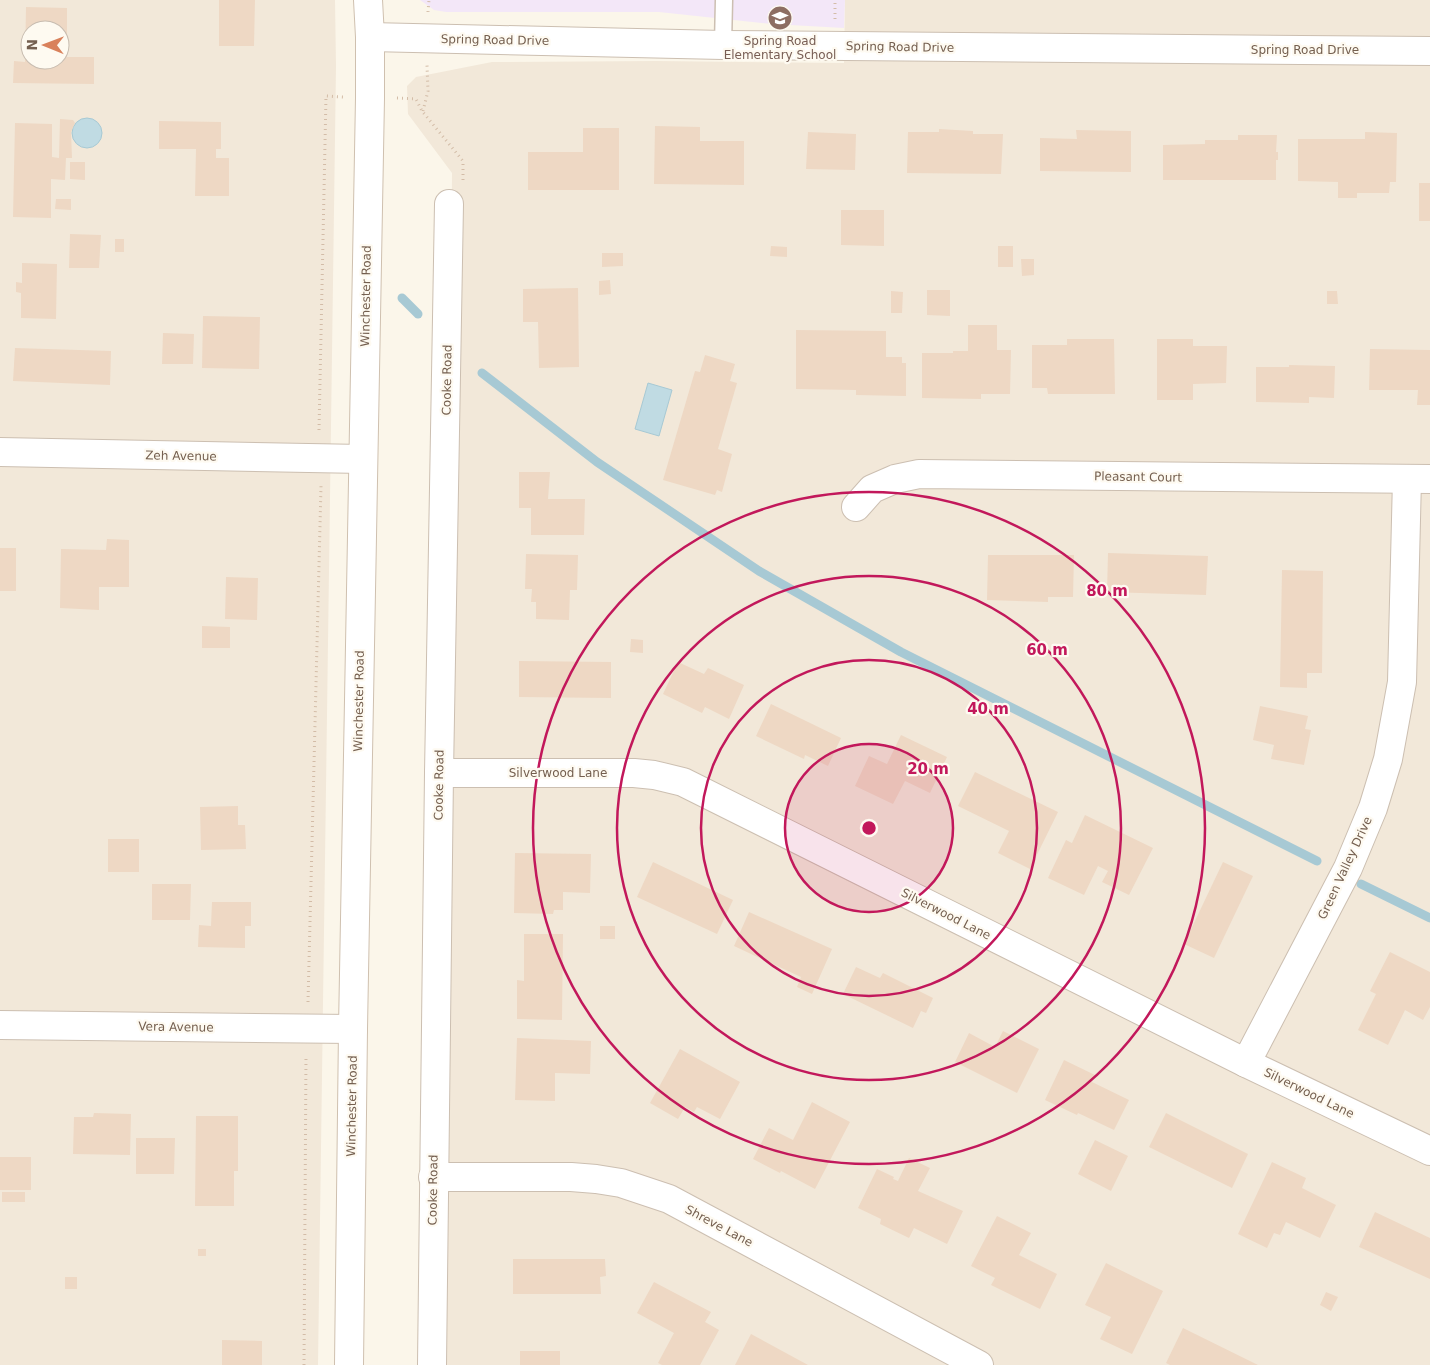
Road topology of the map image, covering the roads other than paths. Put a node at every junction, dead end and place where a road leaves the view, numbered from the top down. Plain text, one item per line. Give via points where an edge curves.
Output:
1 (368, 0) edge
2 (374, 0) edge
3 (724, 0) edge
4 (370, 38) junction
5 (723, 45) junction
6 (1430, 51) edge
7 (449, 204) road end
8 (0, 452) edge
9 (363, 459) junction
10 (1418, 479) edge
11 (856, 507) dead end
12 (439, 773) junction
13 (0, 1025) edge
14 (353, 1029) junction
15 (1246, 1063) junction
16 (1430, 1151) edge
17 (433, 1177) junction
18 (348, 1365) edge
19 (432, 1365) edge
20 (979, 1365) edge

1 - 4 street, Winchester Road
2 - 4 street, Winchester Road
3 - 5 lane
4 - 5 street, Spring Road Drive
4 - 9 street, Winchester Road
5 - 6 street, Spring Road Drive
7 - 12 street, Cooke Road
8 - 9 street, Zeh Avenue
9 - 14 street, Winchester Road
10 - 11 street, Pleasant Court via 919,474 895,479 872,489
10 - 15 street, Green Valley Drive via 1402,682 1388,759 1373,808 1348,868
12 - 15 street, Silverwood Lane via 634,773 683,782
12 - 17 street, Cooke Road
13 - 14 street, Vera Avenue
14 - 18 street, Winchester Road
15 - 16 street, Silverwood Lane
17 - 19 street, Cooke Road
17 - 20 street, Shreve Lane via 571,1177 621,1183 645,1190 669,1199

